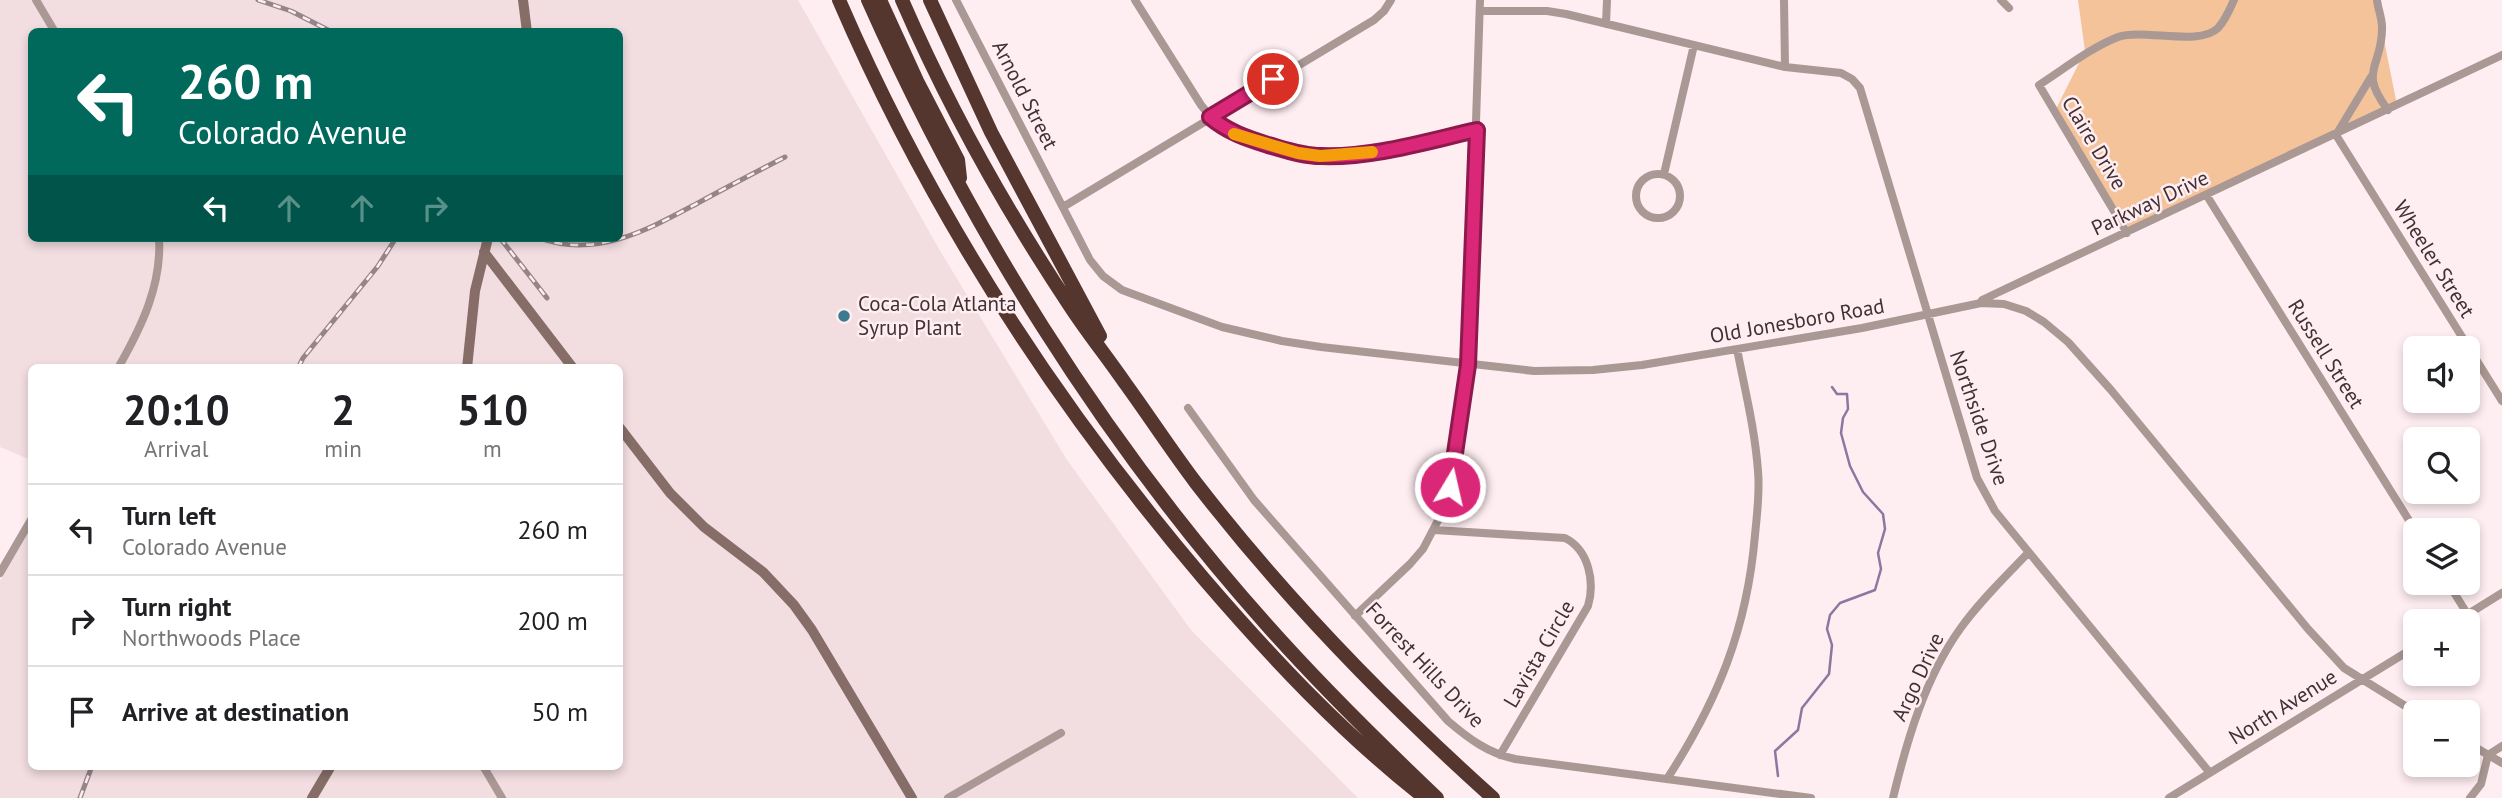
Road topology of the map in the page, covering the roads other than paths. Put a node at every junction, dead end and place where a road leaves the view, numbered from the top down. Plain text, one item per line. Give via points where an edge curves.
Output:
1 (36, 0) edge
2 (523, 0) edge
3 (839, 0) edge
4 (868, 0) edge
5 (880, 0) edge
6 (902, 0) edge
7 (930, 0) edge
8 (956, 0) edge
9 (1135, 0) edge
10 (1391, 0) edge
11 (1480, 0) edge
12 (1607, 0) edge
13 (1784, 0) edge
14 (2001, 0) edge
15 (2234, 0) edge
16 (2377, 0) edge
17 (2008, 8) dead end
18 (1480, 11) junction
19 (1606, 24) junction
20 (53, 28) edge
21 (526, 28) edge
22 (1694, 45) junction
23 (2502, 55) edge
24 (1784, 67) junction
25 (2371, 77) junction
26 (2388, 110) junction
27 (1210, 117) junction
28 (1477, 130) junction
29 (2336, 135) junction
30 (1664, 174) junction
31 (961, 186) junction
32 (2207, 196) junction
33 (1063, 207) junction
34 (2127, 233) junction
35 (159, 242) edge
36 (487, 242) edge
37 (484, 251) junction
38 (1981, 303) junction
39 (1927, 315) junction
40 (1737, 349) junction
41 (120, 364) edge
42 (467, 364) edge
43 (570, 364) edge
44 (1468, 365) junction
45 (1128, 386) junction
46 (2502, 401) edge
47 (1188, 408) dead end
48 (623, 432) edge
49 (2408, 518) edge
50 (28, 525) edge
51 (1434, 530) junction
52 (2028, 553) junction
53 (0, 573) edge
54 (2502, 593) edge
55 (2477, 609) edge
56 (1355, 616) junction
57 (2403, 654) edge
58 (2361, 680) junction
59 (2403, 705) edge
60 (1061, 733) dead end
61 (2502, 746) edge
62 (2480, 750) edge
63 (1500, 755) junction
64 (2488, 755) junction
65 (2502, 763) edge
66 (329, 770) edge
67 (485, 770) edge
68 (2210, 773) junction
69 (1667, 779) junction
70 (312, 798) edge
71 (502, 798) edge
72 (912, 798) edge
73 (948, 798) edge
74 (1425, 798) edge
75 (1437, 798) edge
76 (1493, 798) edge
77 (1811, 798) edge
78 (1893, 798) edge
79 (2169, 798) edge
80 (2470, 798) edge

1 - 20 street
2 - 21 street
3 - 74 highway via 953,227 1012,324 1099,449 1245,626 1340,725
4 - 31 highway
5 - 31 highway via 958,160
6 - 45 highway via 960,120 1018,224 1070,307
7 - 45 highway via 991,132
8 - 33 street, Arnold Street
9 - 27 street
10 - 27 street via 1374,20
11 - 18 street
12 - 19 street
13 - 24 street
14 - 17 street
15 - 34 street, Claire Drive via 2218,28 2209,34 2120,36 2039,85
16 - 25 street via 2382,28
18 - 19 street, Northside Drive via 1546,11
18 - 28 street
19 - 22 street, Northside Drive
22 - 24 street, Northside Drive
22 - 30 street
23 - 26 street
24 - 39 street, Northside Drive via 1841,74 1860,88
25 - 26 street
25 - 29 street
26 - 29 street
27 - 28 street via 1240,136 1320,156 1388,149
27 - 33 street
28 - 44 street
29 - 32 street, Parkway Drive
29 - 46 street, Wheeler Street
30 - 30 street via 1643,180 1636,192 1639,207 1650,217 1664,218 1680,203 1680,188
31 - 75 highway via 1070,367 1168,504 1266,624
32 - 34 street, Parkway Drive
32 - 49 street, Russell Street
33 - 44 street, Old Jonesboro Road via 1103,276 1122,290 1166,308 1282,341
34 - 38 street, Parkway Drive
35 - 41 street via 149,305
36 - 37 street
37 - 42 street
37 - 43 street
38 - 39 street, Old Jonesboro Road
38 - 58 street, Old Jonesboro Road via 2026,311 2068,342 2308,629
39 - 40 street, Old Jonesboro Road
39 - 52 street, Northside Drive via 1977,478 1994,511
40 - 44 street, Old Jonesboro Road via 1593,370
40 - 69 street via 1758,473 1752,572 1720,684
44 - 51 street via 1450,487
45 - 76 highway via 1197,484 1309,617 1399,712
47 - 56 street, Forrest Hills Drive via 1254,500
48 - 72 street via 670,493 704,527 764,572 794,605
50 - 53 street
51 - 56 street via 1410,564
51 - 63 street, Lavista Circle via 1565,538 1578,547 1591,574 1588,606
52 - 68 street, Northside Drive
52 - 78 street, Argo Drive via 1983,600 1945,654 1911,730
54 - 55 street
56 - 63 street, Forrest Hills Drive via 1448,721 1475,744
57 - 58 street, North Avenue
58 - 59 street, Old Jonesboro Road
58 - 68 street, North Avenue
60 - 73 street
61 - 64 street
62 - 64 street
63 - 69 street, Forrest Hills Drive
64 - 65 street
64 - 80 street via 2481,784
66 - 70 street
67 - 71 street
68 - 79 street, North Avenue
69 - 77 street, Forrest Hills Drive

